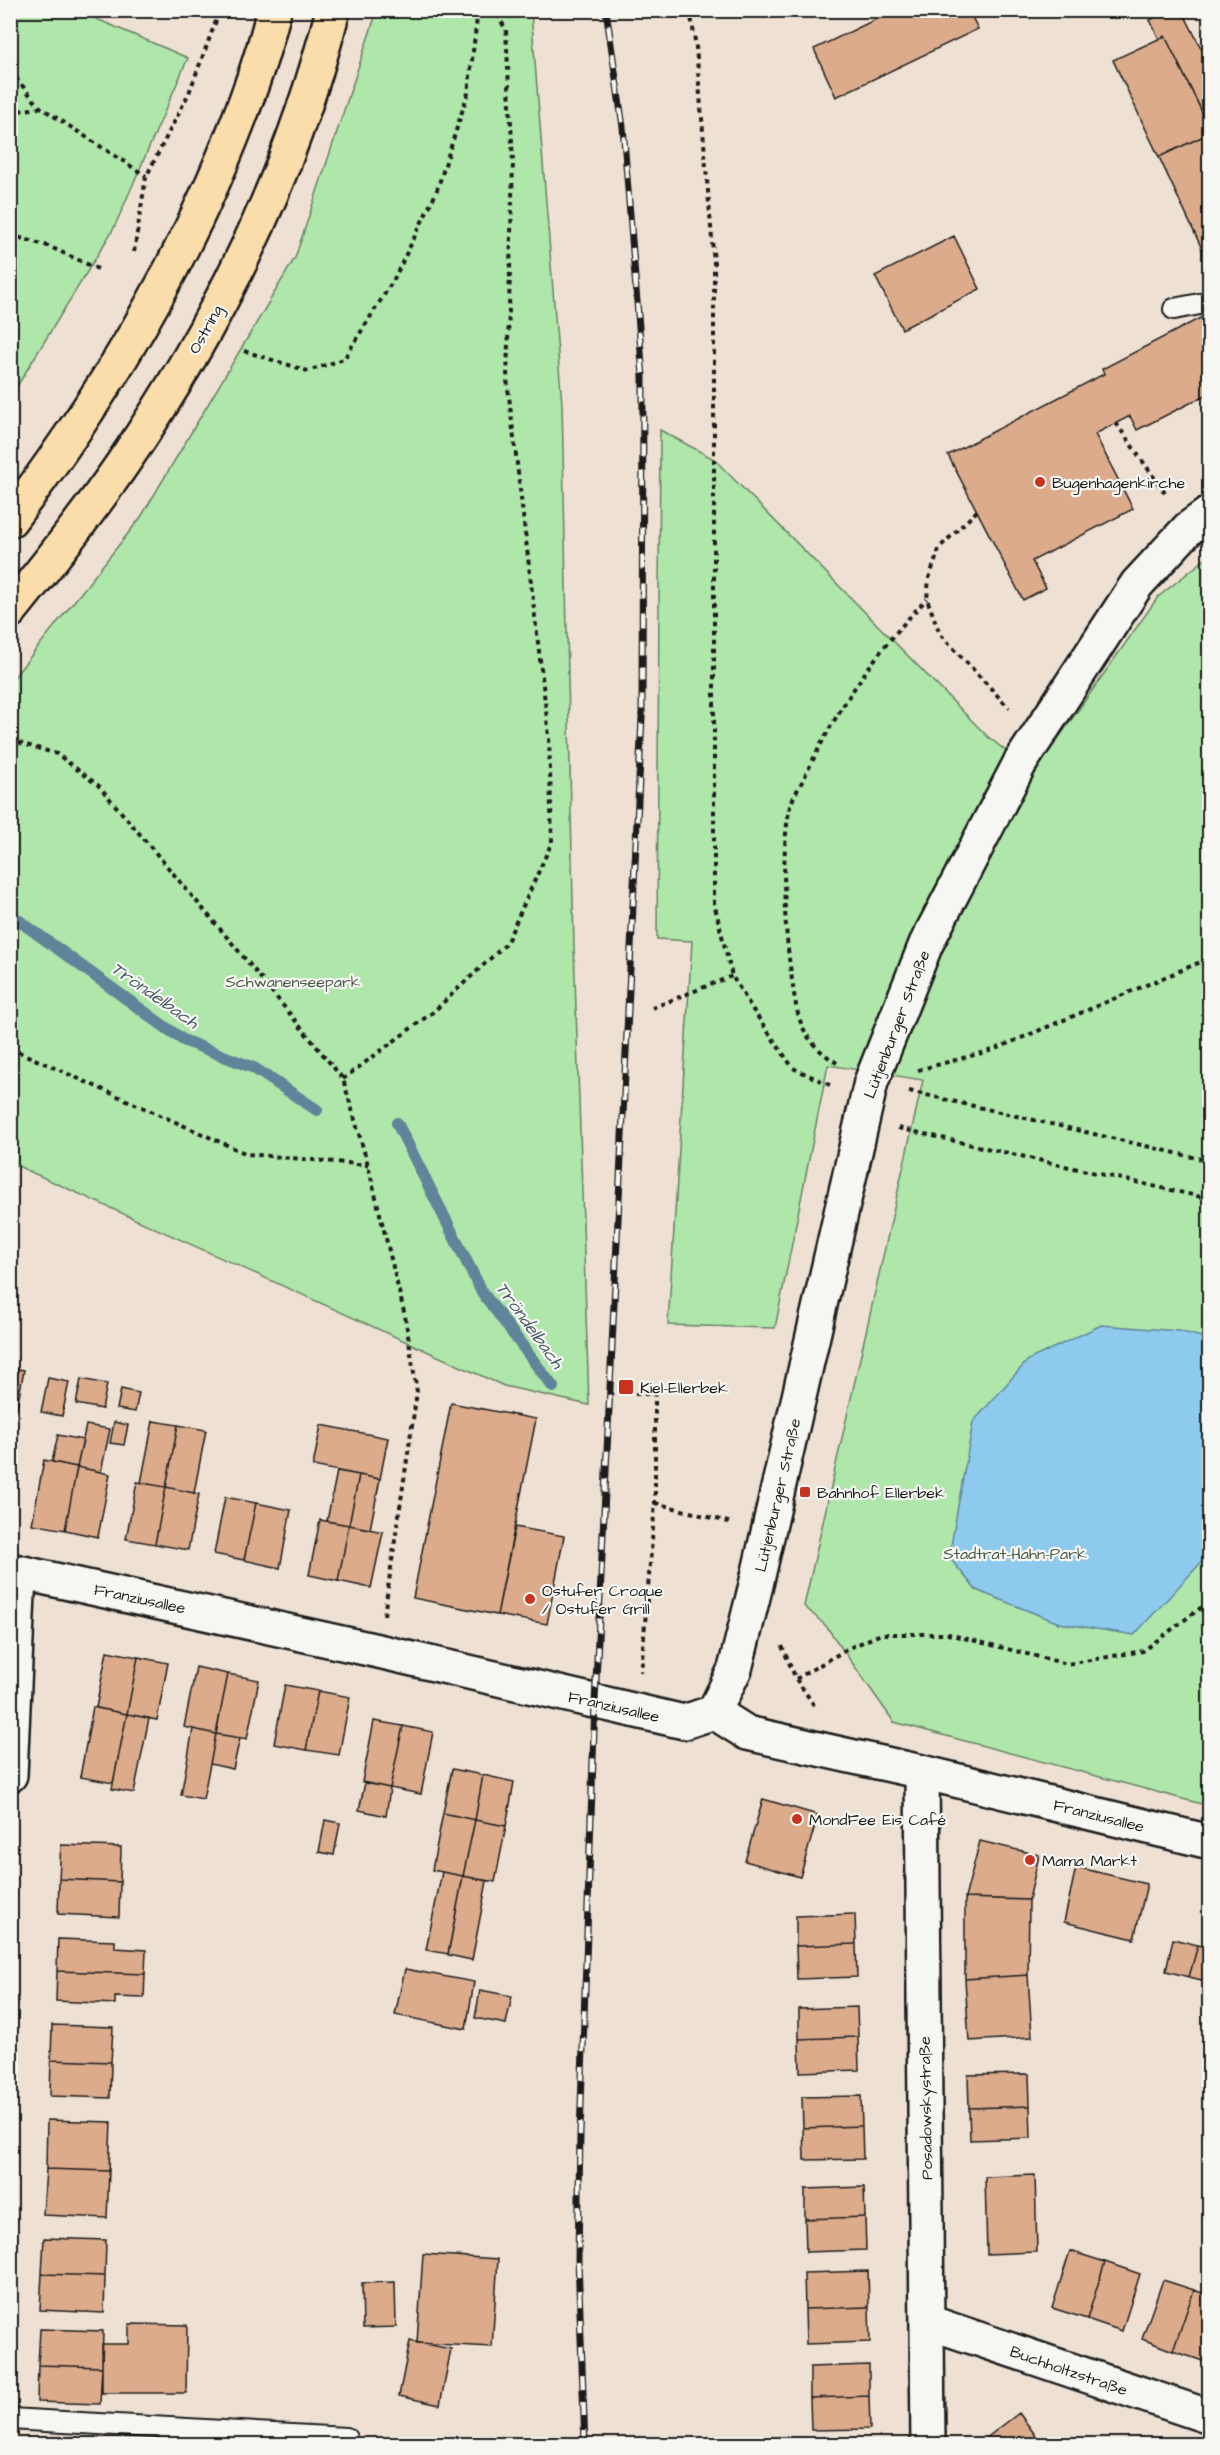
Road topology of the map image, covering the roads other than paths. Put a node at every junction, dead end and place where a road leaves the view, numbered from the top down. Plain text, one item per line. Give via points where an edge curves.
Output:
1 (274, 10) edge
2 (333, 10) edge
3 (1209, 302) edge
4 (1174, 309) dead end
5 (10, 520) edge
6 (1199, 521) edge
7 (10, 611) edge
8 (15, 1571) edge
9 (714, 1712) junction
10 (922, 1772) junction
11 (10, 1775) edge
12 (1209, 1842) edge
13 (928, 2322) junction
14 (1209, 2417) edge
15 (10, 2419) edge
16 (346, 2438) dead end
17 (928, 2445) edge

1 - 5 highway via 235,132 159,295 78,428
2 - 7 highway, Ostring via 288,153 208,325 123,463
3 - 4 lane
6 - 9 street, Lütjenburger Straße via 1137,584 1020,763 926,944 873,1079 735,1669
8 - 9 street, Franziusallee via 684,1722
8 - 11 street
9 - 10 street, Franziusallee via 747,1733
10 - 12 street, Franziusallee
10 - 13 street, Posadowskystraße
13 - 14 street, Buchholtzstraße
13 - 17 street, Posadowskystraße
15 - 16 lane

